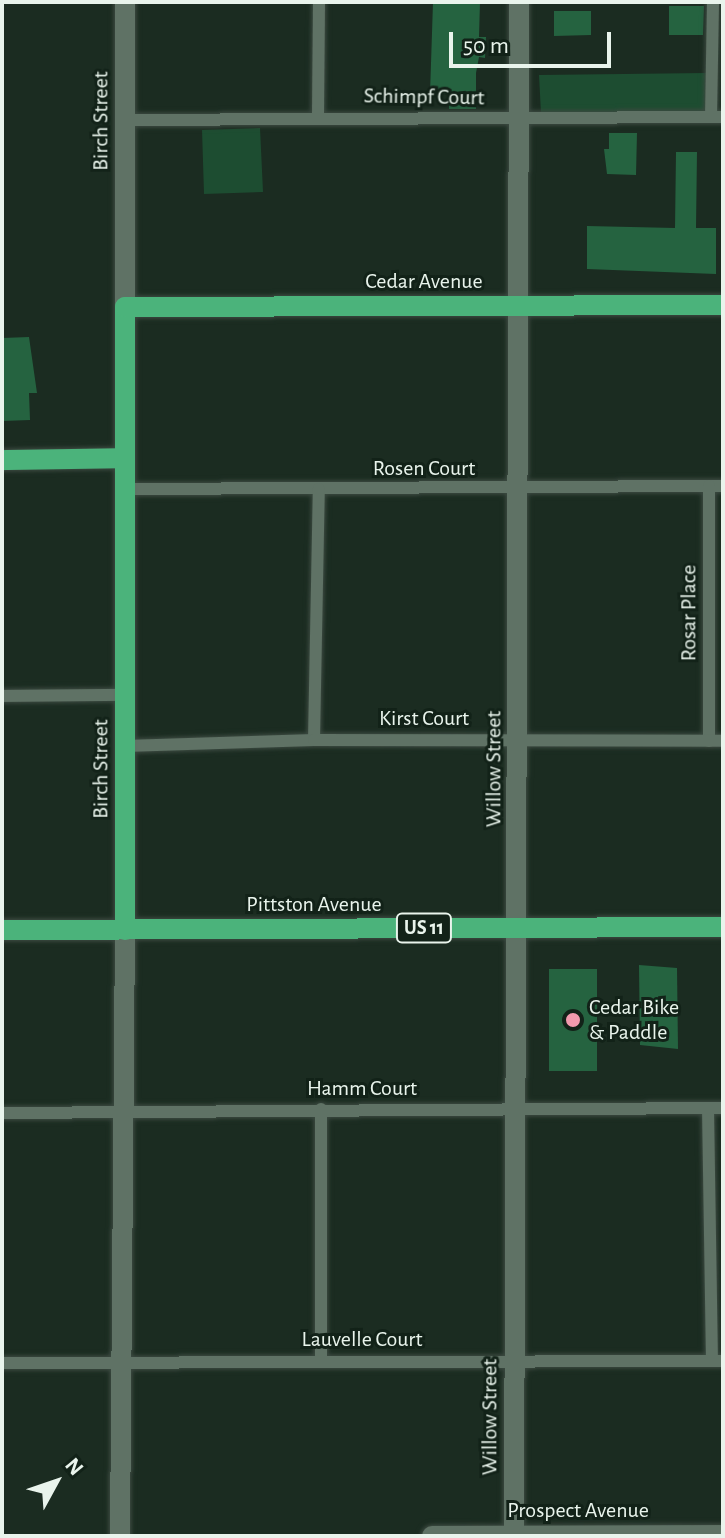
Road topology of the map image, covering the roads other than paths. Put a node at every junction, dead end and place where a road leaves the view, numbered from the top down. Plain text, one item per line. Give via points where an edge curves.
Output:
1 (125, 2) edge
2 (319, 2) edge
3 (519, 2) edge
4 (713, 2) edge
5 (318, 116) junction
6 (717, 117) edge
7 (519, 118) junction
8 (124, 120) junction
9 (519, 305) junction
10 (723, 305) edge
11 (125, 307) junction
12 (125, 458) junction
13 (2, 460) edge
14 (709, 486) junction
15 (723, 486) edge
16 (518, 488) junction
17 (125, 489) junction
18 (319, 489) junction
19 (125, 695) junction
20 (2, 696) edge
21 (518, 739) junction
22 (314, 740) junction
23 (709, 741) junction
24 (723, 741) edge
25 (125, 746) junction
26 (723, 927) edge
27 (518, 928) junction
28 (2, 930) edge
29 (125, 930) junction
30 (518, 1108) junction
31 (708, 1108) junction
32 (723, 1108) edge
33 (321, 1109) junction
34 (125, 1110) junction
35 (2, 1113) edge
36 (321, 1359) junction
37 (513, 1360) junction
38 (718, 1361) edge
39 (2, 1363) edge
40 (120, 1363) junction
41 (723, 1535) edge
42 (120, 1536) edge
43 (432, 1536) edge
44 (514, 1536) edge

1 - 8 street, Birch Street
2 - 5 lane
3 - 7 street, Willow Street
4 - 6 lane
5 - 7 lane, Schimpf Court
5 - 8 lane, Schimpf Court
6 - 7 lane, Schimpf Court
7 - 9 street, Willow Street
8 - 11 street, Birch Street
9 - 10 main road, Cedar Avenue
9 - 11 main road, Cedar Avenue
9 - 16 street, Willow Street
11 - 12 main road, Birch Street
12 - 13 main road
12 - 17 main road, Birch Street
14 - 15 lane, Rosen Court
14 - 16 lane, Rosen Court
14 - 23 lane, Rosar Place
16 - 18 lane, Rosen Court
16 - 21 street, Willow Street
17 - 18 lane, Rosen Court
17 - 19 main road, Birch Street
18 - 22 lane
19 - 20 lane
19 - 25 main road, Birch Street
21 - 22 lane, Kirst Court
21 - 23 lane, Kirst Court
21 - 27 street, Willow Street
22 - 25 lane, Kirst Court
23 - 24 lane, Kirst Court
25 - 29 main road, Birch Street
26 - 27 main road, Pittston Avenue / US 11
27 - 29 main road, Pittston Avenue / US 11
27 - 30 street, Willow Street
28 - 29 main road, Pittston Avenue
29 - 34 street, Birch Street
30 - 31 lane, Hamm Court
30 - 33 lane, Hamm Court
30 - 37 street, Willow Street
31 - 32 lane, Hamm Court
31 - 38 lane
33 - 34 lane, Hamm Court
33 - 36 lane
34 - 35 lane, Hamm Court
34 - 40 street, Birch Street
36 - 37 lane, Lauvelle Court
36 - 40 lane, Lauvelle Court
37 - 38 lane, Lauvelle Court
37 - 44 street, Willow Street
39 - 40 lane, Lauvelle Court
40 - 42 street, Birch Street
41 - 44 street, Prospect Avenue
43 - 44 street, Prospect Avenue

